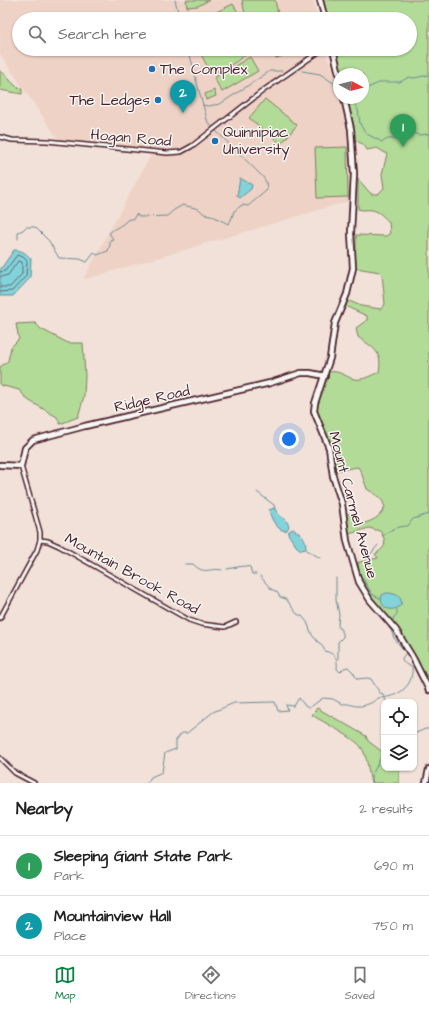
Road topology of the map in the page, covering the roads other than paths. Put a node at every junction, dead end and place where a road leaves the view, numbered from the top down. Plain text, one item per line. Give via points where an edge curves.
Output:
1 (320, 0) edge
2 (323, 12) edge
3 (313, 56) edge
4 (335, 56) edge
5 (338, 68) edge
6 (345, 104) edge
7 (0, 137) edge
8 (325, 376) junction
9 (0, 465) edge
10 (21, 466) junction
11 (40, 540) junction
12 (0, 618) edge
13 (236, 622) dead end
14 (429, 690) edge
15 (0, 758) edge
16 (429, 769) edge
17 (34, 783) edge
18 (426, 783) edge

1 - 2 main road
3 - 7 street, Hogan Road via 192,146 180,152 136,151
4 - 5 main road
6 - 8 main road, Mount Carmel Avenue via 351,130 354,174 351,233 353,268 347,294 334,328 332,352
8 - 10 main road, Ridge Road via 297,374 270,383 38,439 30,442 25,448
8 - 14 main road, Mount Carmel Avenue via 314,411 329,448 333,476 342,504 347,541 357,576 366,594 396,630
9 - 10 main road
10 - 11 street
11 - 12 street
11 - 13 street, Mountain Brook Road via 59,546 189,620 225,627
15 - 17 street via 15,773
16 - 18 main road

